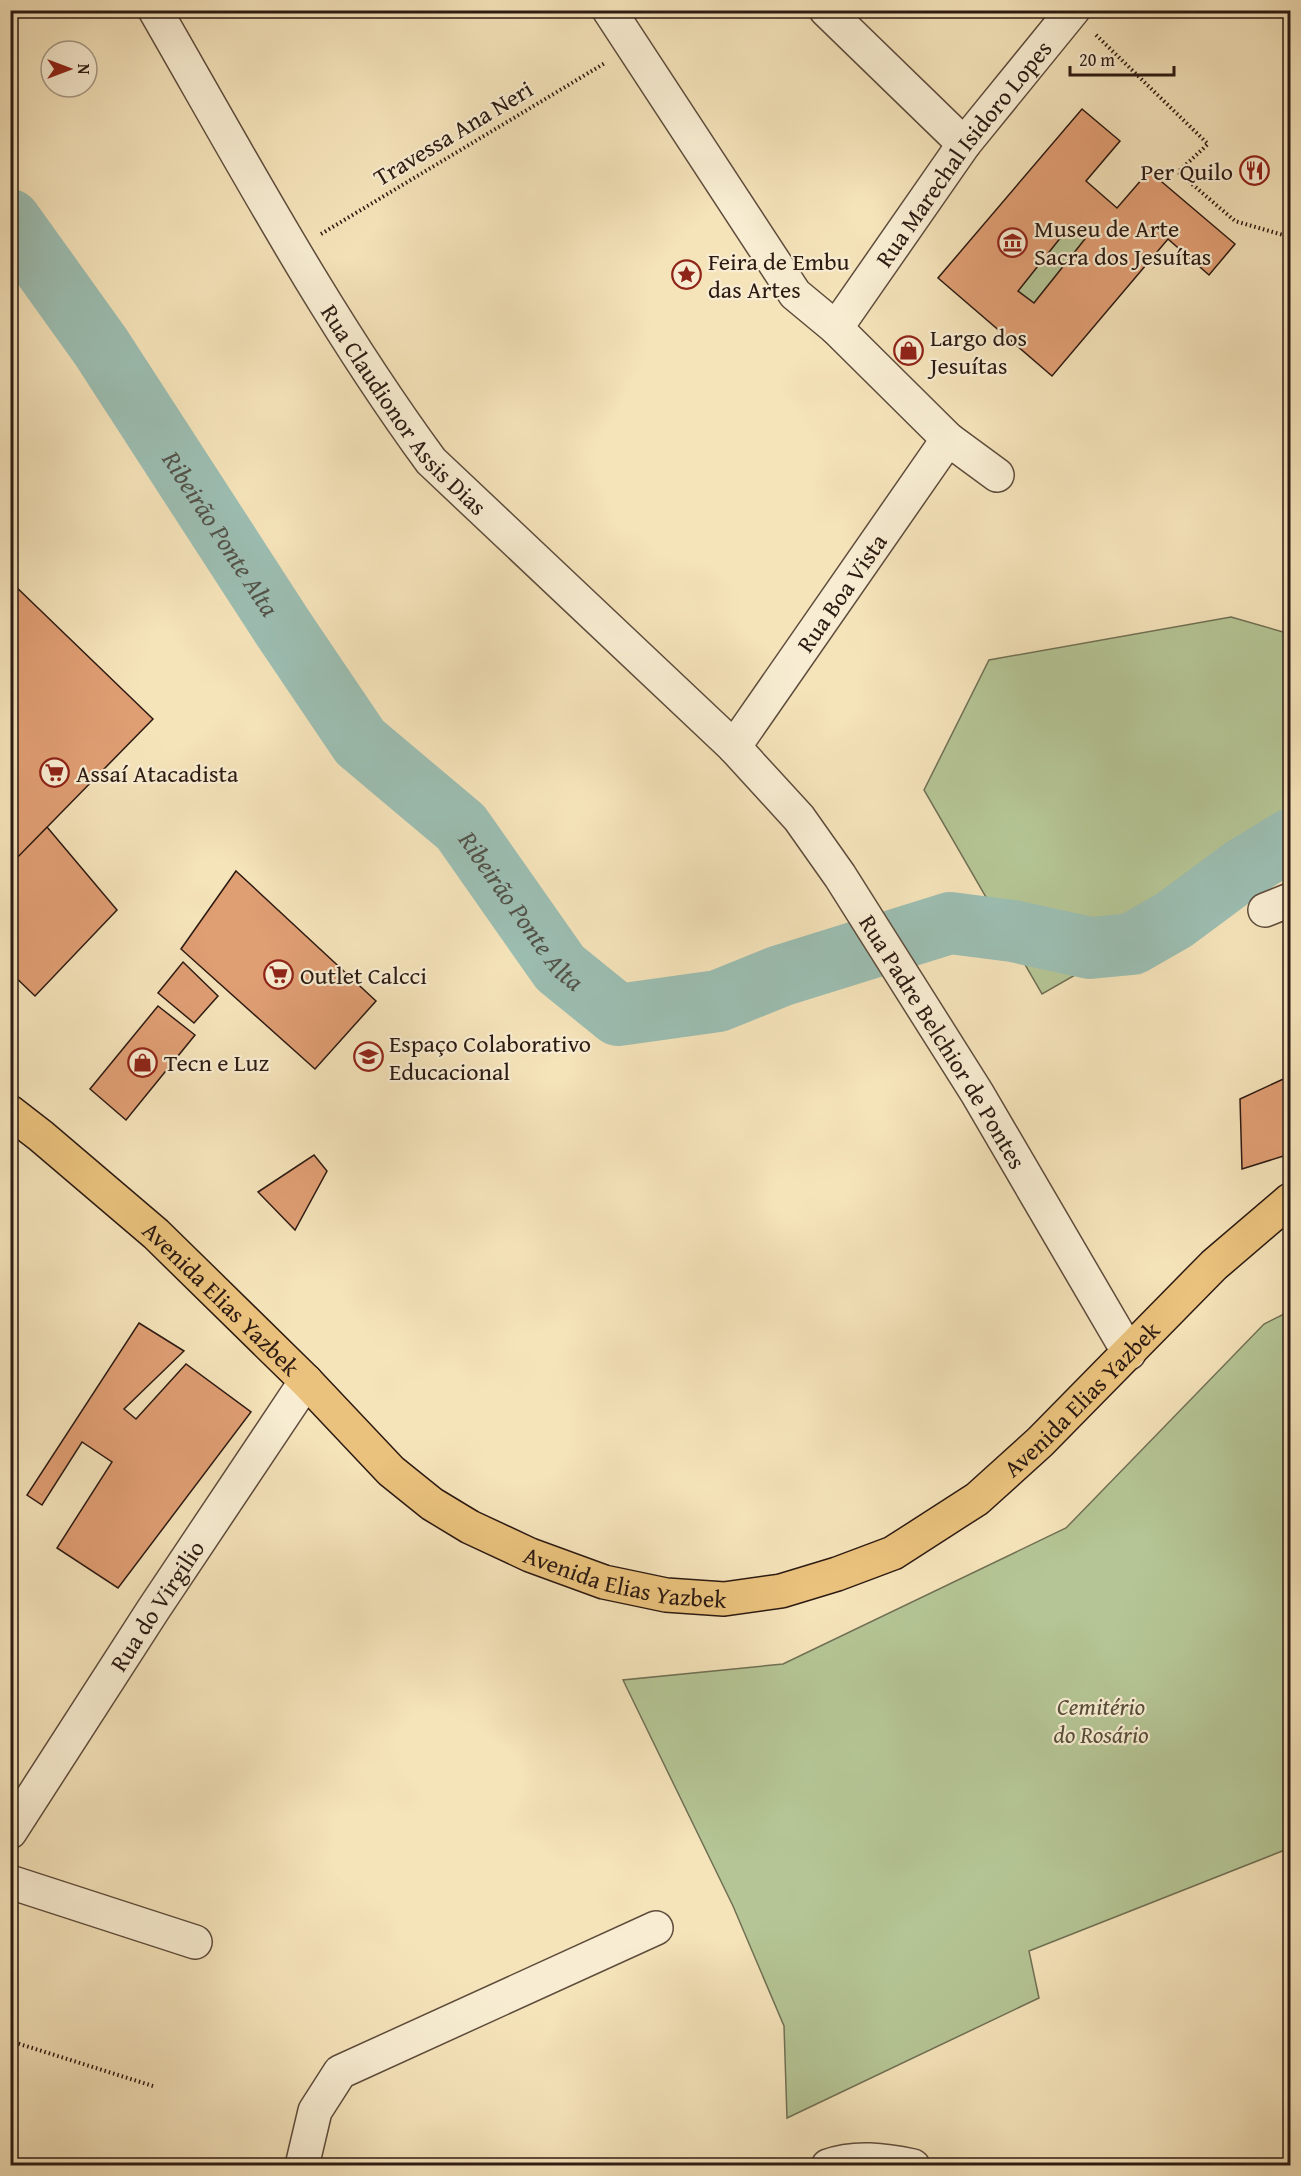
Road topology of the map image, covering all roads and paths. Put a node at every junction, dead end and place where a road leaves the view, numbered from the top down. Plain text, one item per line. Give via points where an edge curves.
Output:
1 (155, 10) edge
2 (609, 10) edge
3 (826, 10) edge
4 (1072, 11) edge
5 (631, 47) junction
6 (964, 144) junction
7 (1290, 237) edge
8 (294, 251) junction
9 (836, 327) junction
10 (948, 439) junction
11 (998, 475) dead end
12 (734, 747) junction
13 (10, 1112) edge
14 (1284, 1210) edge
15 (1129, 1353) junction
16 (306, 1381) junction
17 (10, 1832) edge
18 (10, 1882) edge
19 (656, 1928) dead end
20 (195, 1942) dead end
21 (10, 2041) edge
22 (153, 2086) dead end
23 (302, 2166) edge
24 (828, 2166) edge
25 (913, 2166) edge

1 - 8 street, Rua Claudionor Assis Dias
2 - 5 street
3 - 6 street
4 - 6 street, Rua Marechal Isidoro Lopes
4 - 7 path via 1208,144 1178,172 1235,221
5 - 8 path, Travessa Ana Neri
5 - 9 street via 795,294
6 - 9 street, Rua Marechal Isidoro Lopes
8 - 12 street, Rua Claudionor Assis Dias via 390,406 431,461
9 - 10 street
10 - 11 street
10 - 12 street, Rua Boa Vista
12 - 15 street, Rua Padre Belchior de Pontes via 799,818 840,876 977,1093
13 - 16 main road, Avenida Elias Yazbek via 156,1234
14 - 15 main road, Avenida Elias Yazbek via 1214,1265
15 - 16 main road, Avenida Elias Yazbek via 977,1499 893,1553 781,1591 724,1599 666,1595 604,1582 530,1555 470,1527 432,1504 391,1471
16 - 17 street, Rua do Virgilio
18 - 20 street
19 - 23 street via 340,2072 315,2111
21 - 22 path
24 - 25 street via 883,2159

